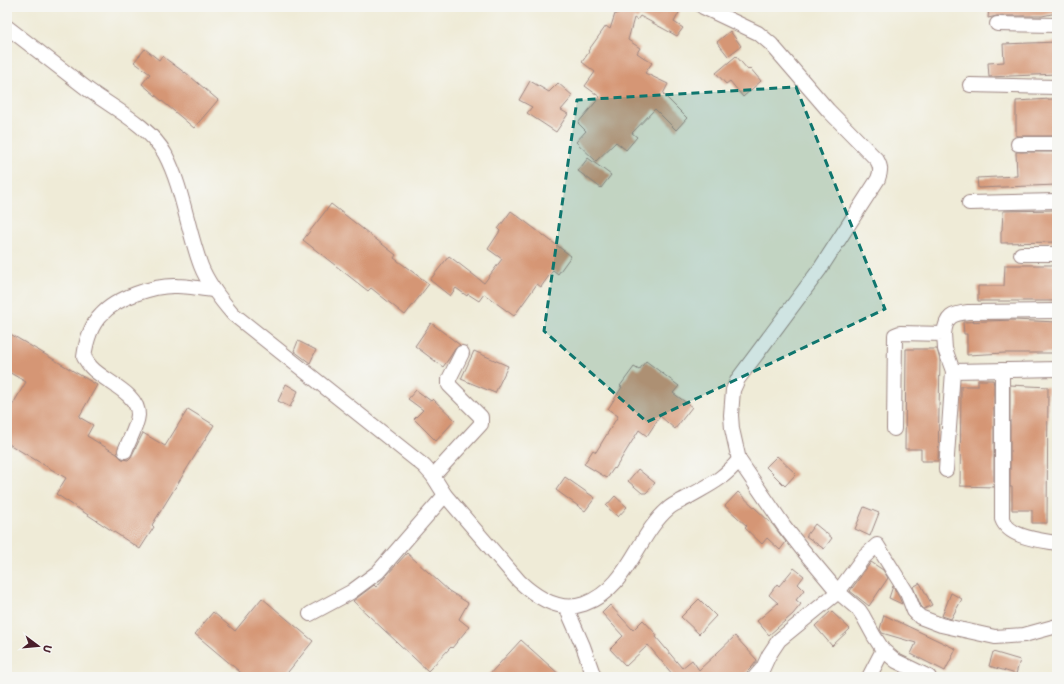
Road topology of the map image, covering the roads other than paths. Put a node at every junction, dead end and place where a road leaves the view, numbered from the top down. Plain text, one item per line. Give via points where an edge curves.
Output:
1 (703, 7) edge
2 (997, 24) dead end
3 (1057, 25) edge
4 (7, 27) edge
5 (970, 85) dead end
6 (1057, 87) edge
7 (1018, 144) dead end
8 (1057, 144) edge
9 (1057, 201) edge
10 (969, 202) dead end
11 (1021, 254) dead end
12 (1057, 254) edge
13 (214, 290) junction
14 (1057, 311) edge
15 (944, 334) junction
16 (462, 353) dead end
17 (1057, 369) edge
18 (1002, 370) junction
19 (953, 371) junction
20 (894, 429) dead end
21 (125, 451) dead end
22 (739, 460) junction
23 (946, 470) dead end
24 (433, 476) junction
25 (446, 495) junction
26 (1057, 543) edge
27 (838, 592) junction
28 (566, 607) junction
29 (310, 614) dead end
30 (1057, 626) edge
31 (883, 650) junction
32 (594, 677) edge
33 (756, 677) edge
34 (869, 677) edge
35 (929, 677) edge

1 - 22 street via 758,33 771,44 880,165 878,179 820,269 738,379 733,390 731,416
2 - 3 street
4 - 13 street via 153,137 175,176 202,268
5 - 6 street
7 - 8 street
9 - 10 street
11 - 12 street
13 - 21 street via 176,286 149,290 117,302 101,314 93,327 86,341 84,357 91,368 119,388 136,407 138,416
13 - 24 street via 233,314 424,466
14 - 15 street via 957,313 949,317
15 - 19 street via 945,349
15 - 20 street via 895,335
16 - 24 street via 449,385 482,420
17 - 18 street
18 - 19 street
18 - 26 street via 1002,520 1006,526 1026,538
19 - 23 street
22 - 27 street via 784,526
22 - 28 street via 718,481 670,507 652,528 618,581 603,594 585,604
24 - 25 street
25 - 28 street via 530,591 542,599
25 - 29 street via 378,572 350,592
27 - 30 street via 876,545 920,617 941,625 995,637 1024,635
27 - 31 street via 864,616
27 - 33 street via 779,640
28 - 32 street
31 - 34 street
31 - 35 street via 896,661

